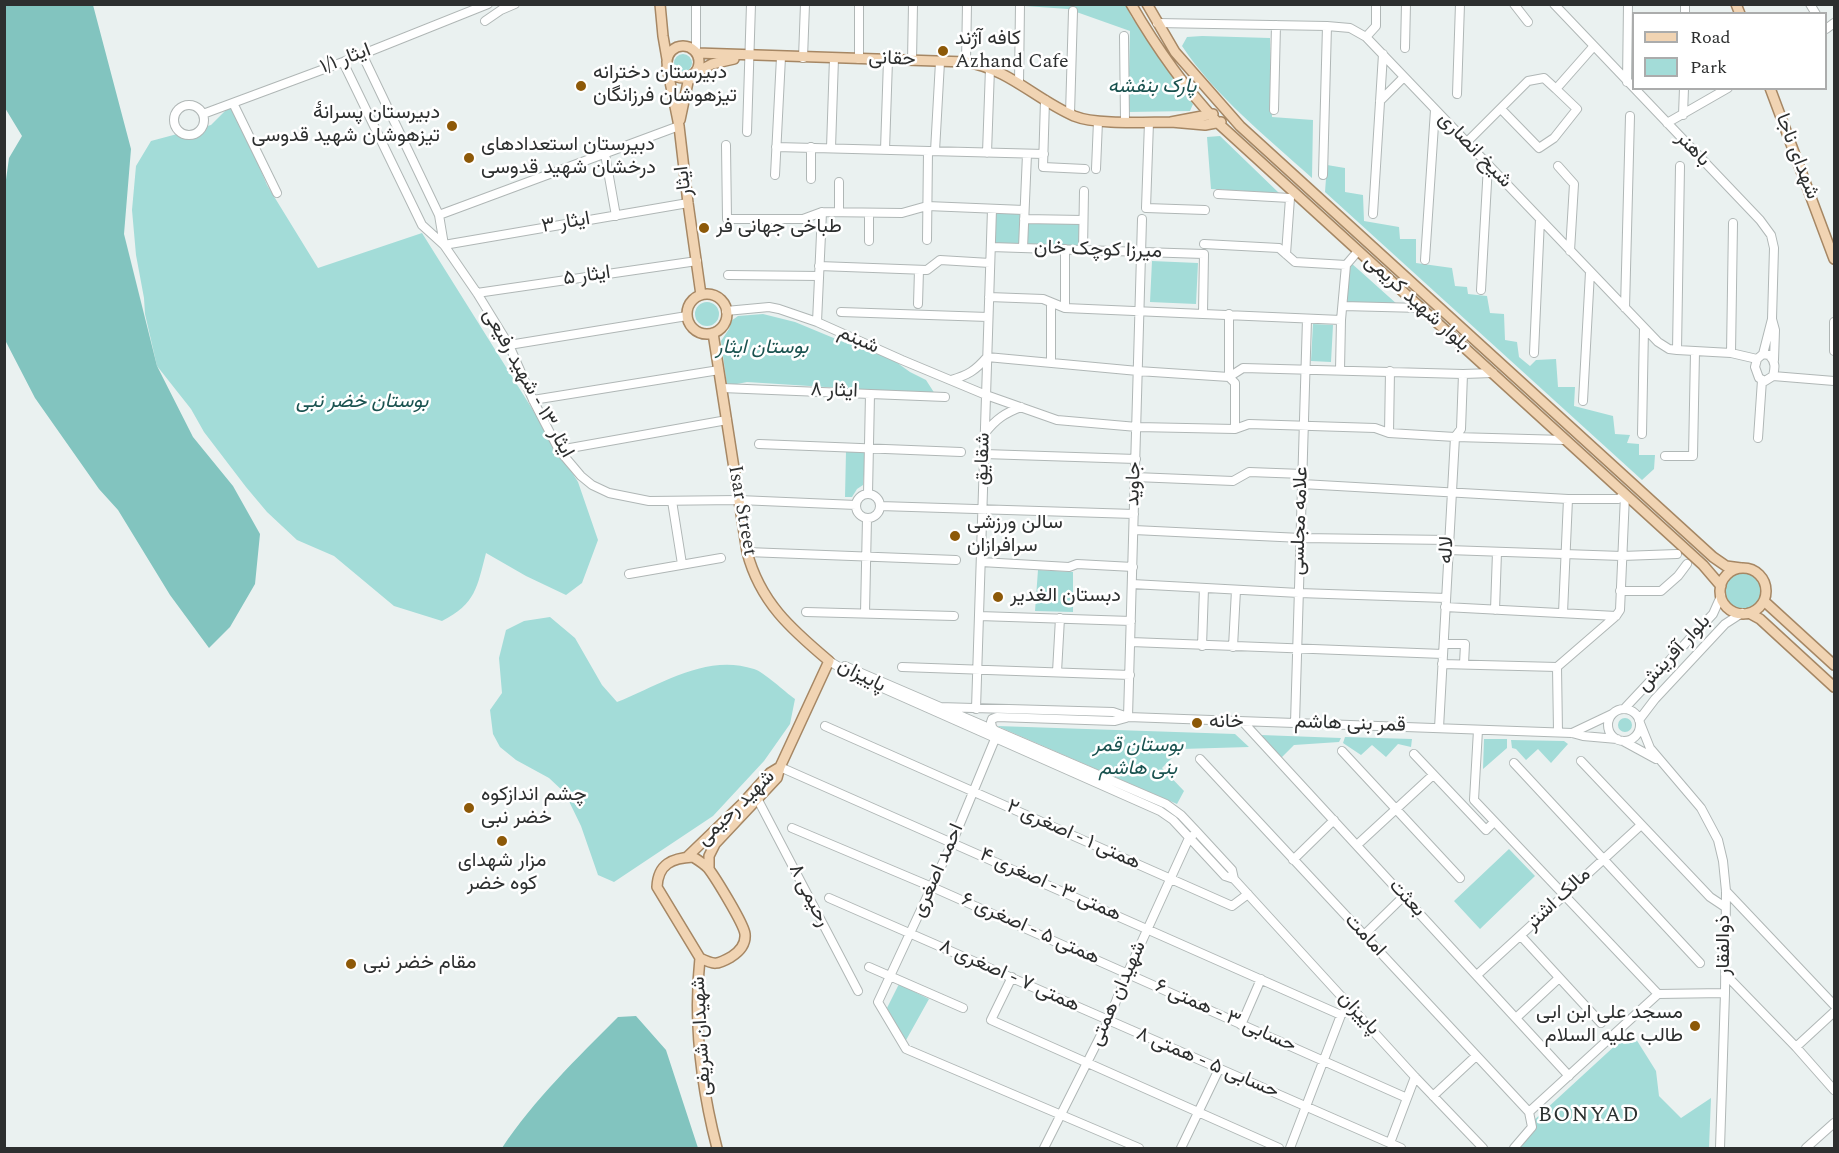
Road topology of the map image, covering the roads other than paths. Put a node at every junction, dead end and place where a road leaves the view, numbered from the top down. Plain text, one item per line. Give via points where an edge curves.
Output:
1 (488, 4) edge
2 (515, 4) edge
3 (660, 4) edge
4 (696, 4) edge
5 (751, 4) edge
6 (805, 4) edge
7 (859, 4) edge
8 (913, 4) edge
9 (967, 4) edge
10 (1020, 4) edge
11 (1131, 4) edge
12 (1147, 4) edge
13 (1376, 4) edge
14 (1406, 4) edge
15 (1460, 4) edge
16 (1514, 4) edge
17 (1554, 4) edge
18 (1628, 4) edge
19 (1073, 11) dead end
20 (485, 21) dead end
21 (1528, 22) dead end
22 (1157, 23) junction
23 (1276, 25) junction
24 (1328, 26) junction
25 (663, 36) junction
26 (1124, 36) dead end
27 (1366, 37) junction
28 (676, 47) junction
29 (1593, 47) junction
30 (1405, 48) dead end
31 (696, 53) junction
32 (362, 54) junction
33 (1383, 54) junction
34 (746, 56) junction
35 (781, 57) junction
36 (803, 58) junction
37 (834, 58) junction
38 (859, 59) junction
39 (888, 60) junction
40 (912, 61) junction
41 (343, 62) junction
42 (940, 62) junction
43 (966, 62) junction
44 (667, 63) junction
45 (990, 68) junction
46 (694, 74) junction
47 (1404, 77) junction
48 (1627, 82) junction
49 (1019, 83) junction
50 (1632, 87) edge
51 (1556, 89) junction
52 (1635, 90) edge
53 (1684, 90) edge
54 (1725, 90) edge
55 (1771, 90) edge
56 (1457, 94) dead end
57 (1045, 100) junction
58 (1380, 101) junction
59 (233, 103) junction
60 (1501, 109) junction
61 (1274, 110) dead end
62 (1435, 110) junction
63 (1226, 111) junction
64 (203, 114) dead end
65 (1070, 114) junction
66 (1683, 115) junction
67 (1211, 116) junction
68 (1630, 116) dead end
69 (1098, 121) junction
70 (1125, 121) junction
71 (1149, 122) junction
72 (1171, 122) junction
73 (1218, 123) junction
74 (1666, 123) junction
75 (679, 126) junction
76 (747, 132) dead end
77 (1466, 142) junction
78 (726, 146) dead end
79 (776, 147) junction
80 (811, 147) junction
81 (831, 148) junction
82 (885, 150) junction
83 (932, 151) junction
84 (987, 153) junction
85 (605, 154) junction
86 (1027, 154) junction
87 (1044, 154) junction
88 (1488, 165) junction
89 (1558, 166) dead end
90 (1680, 166) dead end
91 (1085, 169) dead end
92 (1096, 169) dead end
93 (775, 176) dead end
94 (1323, 176) dead end
95 (811, 179) dead end
96 (839, 182) dead end
97 (1084, 191) dead end
98 (277, 193) dead end
99 (1218, 194) dead end
100 (1292, 195) junction
101 (688, 204) junction
102 (927, 206) junction
103 (992, 209) junction
104 (1024, 210) junction
105 (1204, 210) dead end
106 (822, 212) junction
107 (838, 212) junction
108 (869, 213) junction
109 (1373, 214) dead end
110 (439, 215) junction
111 (616, 216) junction
112 (1024, 219) junction
113 (1142, 219) dead end
114 (1540, 219) junction
115 (1083, 220) junction
116 (1733, 223) dead end
117 (927, 240) dead end
118 (869, 241) dead end
119 (1204, 244) dead end
120 (444, 245) junction
121 (991, 247) junction
122 (1023, 248) junction
123 (1065, 249) junction
124 (1083, 250) junction
125 (1358, 251) junction
126 (1570, 251) junction
127 (1142, 252) junction
128 (1286, 254) junction
129 (1834, 254) edge
130 (1425, 260) dead end
131 (697, 261) junction
132 (990, 262) junction
133 (1346, 265) junction
134 (819, 266) junction
135 (919, 270) junction
136 (1590, 272) junction
137 (729, 274) dead end
138 (819, 276) junction
139 (1481, 290) dead end
140 (477, 293) junction
141 (701, 295) junction
142 (989, 297) junction
143 (918, 304) dead end
144 (1051, 304) junction
145 (1343, 306) junction
146 (1065, 308) junction
147 (1421, 308) junction
148 (1625, 308) junction
149 (726, 311) junction
150 (1140, 311) junction
151 (842, 312) dead end
152 (1203, 313) junction
153 (1229, 314) junction
154 (687, 316) junction
155 (988, 317) junction
156 (1307, 319) junction
157 (1772, 319) junction
158 (1341, 320) junction
159 (817, 322) junction
160 (1834, 322) edge
161 (1644, 328) junction
162 (713, 333) junction
163 (509, 345) junction
164 (1677, 350) junction
165 (1834, 351) edge
166 (1695, 352) junction
167 (1731, 353) junction
168 (1534, 354) dead end
169 (1760, 356) junction
170 (987, 357) junction
171 (1774, 360) junction
172 (1051, 363) junction
173 (1306, 369) junction
174 (719, 370) junction
175 (1340, 370) junction
176 (1138, 371) junction
177 (1390, 371) junction
178 (1493, 373) junction
179 (1463, 374) junction
180 (1773, 376) junction
181 (1229, 377) junction
182 (950, 380) junction
183 (1762, 380) junction
184 (1834, 381) edge
185 (722, 388) junction
186 (870, 394) junction
187 (986, 395) junction
188 (945, 397) dead end
189 (533, 400) junction
190 (1583, 401) dead end
191 (1022, 407) junction
192 (727, 420) junction
193 (1304, 426) junction
194 (1137, 427) junction
195 (1235, 429) junction
196 (985, 433) junction
197 (1389, 433) junction
198 (1642, 434) dead end
199 (1455, 437) junction
200 (1758, 438) dead end
201 (1565, 440) junction
202 (759, 444) dead end
203 (869, 448) junction
204 (559, 450) junction
205 (961, 452) dead end
206 (984, 454) junction
207 (1665, 456) dead end
208 (1136, 459) junction
209 (1303, 474) junction
210 (1135, 477) junction
211 (1302, 484) junction
212 (1451, 492) junction
213 (868, 494) junction
214 (1625, 495) junction
215 (1568, 499) junction
216 (739, 500) junction
217 (672, 501) junction
218 (856, 505) junction
219 (880, 506) junction
220 (982, 508) junction
221 (1134, 514) junction
222 (867, 518) junction
223 (1134, 530) junction
224 (1301, 538) junction
225 (1449, 540) junction
226 (1448, 550) junction
227 (747, 552) junction
228 (1497, 552) junction
229 (1565, 554) junction
230 (1677, 554) dead end
231 (1622, 556) junction
232 (867, 557) junction
233 (1713, 557) junction
234 (721, 558) dead end
235 (956, 560) dead end
236 (981, 562) junction
237 (682, 564) junction
238 (1687, 564) dead end
239 (1703, 565) junction
240 (1133, 567) junction
241 (1741, 568) junction
242 (629, 574) dead end
243 (1132, 584) junction
244 (1721, 586) junction
245 (1204, 588) junction
246 (1236, 590) junction
247 (1620, 591) junction
248 (1299, 593) junction
249 (1721, 596) junction
250 (1446, 598) junction
251 (1764, 601) junction
252 (1445, 607) junction
253 (1495, 610) junction
254 (806, 612) dead end
255 (865, 613) junction
256 (1563, 613) junction
257 (1745, 613) junction
258 (954, 616) dead end
259 (979, 616) junction
260 (1616, 616) junction
261 (1060, 618) junction
262 (1784, 619) junction
263 (1131, 621) junction
264 (1771, 629) junction
265 (1131, 642) junction
266 (1444, 644) junction
267 (1202, 646) junction
268 (1233, 647) junction
269 (1297, 649) junction
270 (1821, 652) junction
271 (1443, 654) junction
272 (1834, 659) edge
273 (829, 661) junction
274 (1442, 663) junction
275 (1464, 664) junction
276 (1834, 664) edge
277 (902, 667) dead end
278 (1557, 667) junction
279 (977, 669) junction
280 (1057, 672) junction
281 (1130, 675) junction
282 (1834, 687) edge
283 (939, 707) junction
284 (976, 709) junction
285 (1624, 709) junction
286 (1612, 714) junction
287 (1128, 717) junction
288 (1243, 722) junction
289 (1639, 722) junction
290 (1295, 723) junction
291 (825, 726) dead end
292 (1439, 728) junction
293 (1478, 730) junction
294 (1558, 732) junction
295 (1572, 733) junction
296 (996, 736) junction
297 (1620, 740) junction
298 (1342, 751) dead end
299 (1414, 754) dead end
300 (1200, 759) dead end
301 (1581, 761) dead end
302 (1660, 761) junction
303 (1514, 763) dead end
304 (780, 767) junction
305 (1433, 775) junction
306 (974, 791) junction
307 (758, 800) junction
308 (1396, 809) junction
309 (1334, 820) junction
310 (1494, 822) junction
311 (1641, 825) junction
312 (792, 828) dead end
313 (1197, 832) junction
314 (1189, 838) junction
315 (952, 843) junction
316 (1357, 845) junction
317 (687, 857) junction
318 (1604, 859) junction
319 (1293, 860) junction
320 (709, 869) junction
321 (1460, 878) dead end
322 (1234, 879) junction
323 (1171, 880) junction
324 (932, 887) junction
325 (1726, 891) junction
326 (1248, 894) junction
327 (1564, 895) junction
328 (1404, 896) junction
329 (829, 898) dead end
330 (1725, 907) junction
331 (1148, 930) junction
332 (910, 933) junction
333 (1363, 936) junction
334 (1521, 936) junction
335 (700, 958) junction
336 (1700, 963) dead end
337 (869, 967) dead end
338 (1127, 974) junction
339 (1725, 974) junction
340 (1477, 975) junction
341 (890, 976) junction
342 (1012, 977) junction
343 (1559, 978) junction
344 (1261, 979) junction
345 (858, 992) dead end
346 (1725, 993) junction
347 (1659, 994) junction
348 (1834, 1005) edge
349 (1350, 1006) junction
350 (963, 1008) dead end
351 (1834, 1012) edge
352 (1341, 1015) junction
353 (1516, 1018) junction
354 (1108, 1021) junction
355 (1601, 1023) dead end
356 (1241, 1025) junction
357 (1796, 1047) junction
358 (1476, 1056) junction
359 (1323, 1060) junction
360 (1088, 1064) junction
361 (1219, 1069) junction
362 (1569, 1076) junction
363 (1415, 1077) junction
364 (1834, 1090) edge
365 (1433, 1096) junction
366 (1407, 1098) junction
367 (1306, 1107) junction
368 (1529, 1112) junction
369 (1198, 1113) junction
370 (1061, 1116) junction
371 (1834, 1122) edge
372 (1390, 1143) junction
373 (717, 1149) edge
374 (1044, 1149) edge
375 (1139, 1149) edge
376 (1181, 1149) edge
377 (1279, 1149) edge
378 (1290, 1149) edge
379 (1401, 1149) edge
380 (1483, 1149) edge
381 (1514, 1149) edge
382 (1720, 1149) edge
383 (1806, 1149) edge

1 - 32 street, ایثار ۱/۱
2 - 20 street
3 - 25 main road
4 - 31 street
5 - 34 street
6 - 36 street
7 - 38 street
8 - 40 street
9 - 43 street
10 - 49 street
11 - 67 main road, بلوار شهید کریمی via 1166,59
12 - 22 main road, بلوار شهید کریمی
13 - 27 street via 1376,26
14 - 30 street
15 - 56 street
16 - 21 street
17 - 29 street, باهنر
18 - 48 street
19 - 65 street
22 - 23 street, شیخ انصاری
22 - 63 main road, بلوار شهید کریمی via 1175,52
23 - 24 street, شیخ انصاری
23 - 61 street
24 - 27 street, شیخ انصاری via 1350,28
24 - 94 street
25 - 28 main road via 668,45
25 - 44 main road, ایثار
26 - 70 street
27 - 33 street, شیخ انصاری
28 - 31 main road via 684,46
28 - 44 main road via 669,53
29 - 48 street, باهنر
29 - 51 street
31 - 34 main road, حقانی
31 - 46 main road via 699,64
32 - 41 street, ایثار ۱/۱
32 - 110 street, ایثار ۱۳ - شهید رفیعی
33 - 47 street, شیخ انصاری
33 - 58 street
34 - 35 main road, حقانی
34 - 46 main road via 712,64
34 - 76 street
35 - 36 main road, حقانی
35 - 79 street
36 - 37 main road, حقانی
37 - 38 main road, حقانی
37 - 81 street
38 - 39 main road, حقانی
39 - 40 main road, حقانی
39 - 82 street
40 - 42 main road, حقانی
41 - 59 street, ایثار ۱/۱
41 - 120 street, ایثار ۱۳ - شهید رفیعی via 423,225
42 - 43 main road, حقانی
42 - 83 street
43 - 45 main road, حقانی
44 - 46 main road via 679,78
44 - 75 main road, ایثار
45 - 49 main road, حقانی
45 - 84 street
46 - 75 main road via 688,82
47 - 58 street
47 - 62 street, شیخ انصاری
48 - 50 street, باهنر
49 - 57 main road, حقانی
51 - 60 street via 1544,78 1528,81
51 - 60 street via 1577,109 1554,138 1539,148
52 - 74 street, باهنر
53 - 66 street
54 - 66 street
55 - 129 main road, شهدای ناجا
57 - 65 main road, حقانی
57 - 87 street
58 - 109 street
59 - 64 street, ایثار ۱/۱
59 - 98 street
60 - 77 street
62 - 77 street, شیخ انصاری
62 - 130 street
63 - 67 main road
63 - 73 main road
63 - 233 main road, بلوار شهید کریمی
65 - 69 main road, حقانی
66 - 74 street
67 - 72 main road
67 - 73 main road, بلوار شهید کریمی
68 - 148 street
69 - 70 main road, حقانی
69 - 92 street
70 - 71 main road, حقانی
71 - 72 main road, حقانی
71 - 105 street via 1146,208
72 - 73 main road
73 - 100 main road, بلوار شهید کریمی
74 - 157 street, باهنر via 1771,235
75 - 85 street
75 - 101 main road, ایثار
77 - 88 street, شیخ انصاری
78 - 106 street via 727,219 803,219
79 - 80 street
79 - 93 street
80 - 81 street
80 - 95 street
81 - 82 street
82 - 83 street
83 - 84 street
83 - 102 street
84 - 86 street
85 - 110 street
85 - 111 street
86 - 87 street
86 - 104 street
87 - 91 street via 1043,166
88 - 114 street, شیخ انصاری
88 - 139 street
89 - 126 street via 1574,184
90 - 164 street
96 - 107 street
97 - 115 street
99 - 100 street
100 - 125 main road, بلوار شهید کریمی
100 - 128 street
101 - 111 street, ایثار ۳
101 - 131 main road, ایثار
102 - 103 street
102 - 108 street via 902,213
102 - 117 street
103 - 104 street
103 - 121 street, شقایق
104 - 112 street
106 - 107 street
106 - 134 street
107 - 108 street
108 - 118 street
110 - 120 street, ایثار ۱۳ - شهید رفیعی
111 - 120 street, ایثار ۳
112 - 115 street
112 - 122 street
113 - 127 street, جاوید
114 - 126 street, شیخ انصاری
114 - 168 street
115 - 124 street
116 - 167 street
119 - 128 street via 1279,248
120 - 140 street, ایثار ۱۳ - شهید رفیعی
121 - 122 street, میرزا کوچک خان
121 - 132 street, شقایق
122 - 123 street, میرزا کوچک خان
123 - 124 street, میرزا کوچک خان
123 - 146 street
124 - 127 street, میرزا کوچک خان
125 - 133 street
125 - 147 main road, بلوار شهید کریمی
126 - 136 street, شیخ انصاری
127 - 150 street, جاوید
127 - 152 street, میرزا کوچک خان via 1204,254
128 - 133 street via 1295,262
131 - 140 street, ایثار ۵
131 - 141 main road, ایثار
132 - 135 street via 940,260 927,270
132 - 142 street, شقایق
133 - 145 street
134 - 135 street
134 - 138 street
135 - 143 street
136 - 148 street, شیخ انصاری
136 - 190 street
137 - 138 street
138 - 159 street
140 - 163 street, ایثار ۱۳ - شهید رفیعی
141 - 149 main road via 714,296
141 - 154 main road via 692,301
142 - 144 street via 1043,299
142 - 155 street, شقایق
144 - 146 street
144 - 172 street
145 - 147 street
145 - 158 street
146 - 150 street
147 - 178 main road, بلوار شهید کریمی
148 - 161 street, شیخ انصاری
149 - 159 street, شبنم via 769,307
149 - 162 main road via 722,327
150 - 152 street
150 - 176 street, جاوید
151 - 155 street
152 - 153 street
153 - 156 street
153 - 181 street
154 - 162 main road via 696,331
154 - 163 street
155 - 170 street, شقایق
156 - 158 street
156 - 173 street, علامه مجلسی
157 - 169 street, باهنر
157 - 171 street, باهنر
158 - 175 street
159 - 182 street, شبنم
160 - 165 street
161 - 164 street, شیخ انصاری via 1658,342
161 - 198 street
162 - 174 main road, Isar Street
163 - 189 street, ایثار ۱۳ - شهید رفیعی
164 - 166 street, شیخ انصاری
166 - 167 street, شیخ انصاری
166 - 207 street via 1693,456
167 - 169 street, شیخ انصاری
169 - 171 street via 1769,355
169 - 183 street via 1756,372
170 - 172 street
170 - 182 street via 968,375
170 - 187 street, شقایق
171 - 180 street
172 - 176 street
173 - 175 street
173 - 181 street via 1243,368
173 - 193 street, علامه مجلسی
174 - 185 main road, Isar Street
174 - 189 street
175 - 177 street
176 - 181 street
176 - 194 street, جاوید
177 - 179 street
177 - 197 street
178 - 179 street
178 - 201 main road, بلوار شهید کریمی
179 - 199 street, لاله via 1461,429
180 - 183 street
180 - 184 street
181 - 195 street via 1235,382
182 - 187 street, شبنم
183 - 200 street
185 - 186 street, ایثار ۸
185 - 192 main road, Isar Street
186 - 188 street, ایثار ۸
186 - 203 street
187 - 191 street, شبنم
187 - 196 street, شقایق
189 - 204 street, ایثار ۱۳ - شهید رفیعی
191 - 194 street, شبنم via 1057,420
191 - 196 street via 996,419
192 - 204 street
192 - 216 main road, Isar Street
193 - 195 street, شبنم via 1249,424
193 - 197 street, شبنم via 1376,428
193 - 209 street, علامه مجلسی
194 - 195 street, شبنم
194 - 208 street, جاوید
196 - 206 street, شقایق
197 - 199 street, شبنم
199 - 201 street, شبنم
199 - 212 street, لاله
201 - 214 main road, بلوار شهید کریمی
202 - 203 street
203 - 205 street
203 - 213 street
204 - 217 street, ایثار ۱۳ - شهید رفیعی via 581,476 609,493
206 - 208 street
206 - 220 street, شقایق
208 - 210 street, جاوید
209 - 210 street via 1248,472 1233,481
209 - 211 street, علامه مجلسی
210 - 221 street, جاوید
211 - 212 street
211 - 224 street, علامه مجلسی
212 - 215 street
212 - 225 street, لاله
213 - 218 street via 859,498
213 - 219 street via 878,499
214 - 215 street via 1618,499
214 - 231 street
214 - 239 main road, بلوار شهید کریمی
215 - 229 street
216 - 217 street, ایثار ۱۳ - شهید رفیعی
216 - 218 street, ایثار ۱۳ - شهید رفیعی
216 - 227 main road, Isar Street
217 - 237 street
218 - 222 street
219 - 220 street
219 - 222 street via 876,514
220 - 221 street
220 - 236 street, شقایق
221 - 223 street, جاوید
222 - 232 street
223 - 224 street
223 - 240 street, جاوید
224 - 225 street
224 - 248 street, علامه مجلسی
225 - 226 street, لاله
226 - 228 street
226 - 250 street, لاله
227 - 232 street
227 - 273 main road, Isar Street via 759,588 776,611
228 - 229 street
228 - 253 street
229 - 231 street
229 - 256 street
230 - 231 street
231 - 247 street
232 - 235 street
232 - 255 street
233 - 239 main road via 1716,563 1712,568
233 - 241 main road, بلوار شهید کریمی via 1726,566
234 - 237 street
236 - 240 street
236 - 259 street, شقایق
237 - 242 street
238 - 247 street via 1661,591
239 - 244 main road, بلوار شهید کریمی
240 - 243 street, جاوید
241 - 244 main road via 1728,574
241 - 251 main road via 1760,575 1766,587
243 - 245 street
243 - 263 street, جاوید
244 - 249 main road
245 - 246 street
245 - 267 street
246 - 248 street
246 - 268 street
247 - 260 street via 1620,610
248 - 250 street
248 - 269 street, علامه مجلسی
249 - 257 main road via 1732,610
249 - 285 street, بلوار آفرینش via 1713,614
250 - 252 street, لاله
251 - 257 main road
251 - 262 main road
252 - 253 street
252 - 266 street, لاله
253 - 256 street
254 - 255 street
255 - 258 street
256 - 260 street
257 - 264 main road
257 - 289 street, بلوار آفرینش via 1725,624 1655,699
259 - 261 street
259 - 279 street, شقایق
260 - 278 street
261 - 263 street
261 - 280 street
262 - 264 main road via 1774,620
262 - 270 main road
263 - 265 street, جاوید
264 - 282 main road
265 - 267 street
265 - 281 street, جاوید
266 - 271 street, لاله
266 - 275 street via 1465,644
267 - 268 street
268 - 269 street
269 - 271 street
269 - 290 street, علامه مجلسی
270 - 272 main road
270 - 276 main road
271 - 274 street, لاله
273 - 283 street, پاییزان
273 - 296 street, پاییزان
273 - 304 main road, شهید رحیمی
274 - 275 street
274 - 292 street, لاله
275 - 278 street
277 - 279 street
278 - 294 street
279 - 280 street
279 - 284 street, شقایق
280 - 281 street
281 - 287 street, جاوید
283 - 284 street, قمر بنی هاشم
283 - 296 street, پاییزان
284 - 287 street, قمر بنی هاشم via 1113,712
285 - 286 street
285 - 289 street via 1633,712
286 - 295 street
286 - 297 street via 1608,728
287 - 288 street, قمر بنی هاشم
287 - 296 street, قمر بنی هاشم via 1115,721 997,717 991,722
288 - 290 street, قمر بنی هاشم
288 - 309 street, بعثت
289 - 297 street via 1635,736
289 - 302 street via 1645,740
290 - 292 street, قمر بنی هاشم
291 - 306 street, همتی ۱ - اصغری ۲
292 - 293 street, قمر بنی هاشم
293 - 294 street, قمر بنی هاشم
293 - 310 street via 1474,800
294 - 295 street, قمر بنی هاشم
295 - 297 street, قمر بنی هاشم
296 - 306 street, احمد اصغری
296 - 313 street, پاییزان via 1166,804
296 - 314 street, پاییزان via 1160,811
297 - 302 street
298 - 308 street
299 - 305 street
300 - 319 street, امامت
301 - 311 street
302 - 325 street, ذوالفقار via 1710,824 1718,840
303 - 318 street
304 - 307 main road via 777,778
304 - 315 street, همتی ۳ - اصغری ۴
304 - 317 main road, شهید رحیمی
305 - 308 street
305 - 310 street via 1486,830
306 - 315 street, احمد اصغری
306 - 323 street, همتی ۱ - اصغری ۲
307 - 320 main road via 715,844 708,856
307 - 345 street, رحیمی ۸
308 - 316 street
308 - 321 street
309 - 316 street, بعثت
309 - 319 street
310 - 327 street
311 - 318 street, مالک اشتر
311 - 330 street via 1710,897
312 - 324 street, همتی ۵ - اصغری ۶
313 - 314 street
313 - 322 street, پاییزان via 1232,870
314 - 322 street, پاییزان via 1225,876
314 - 323 street, شهیدان همتی
315 - 324 street, احمد اصغری
315 - 331 street, همتی ۳ - اصغری ۴
316 - 328 street, بعثت
317 - 320 main road
317 - 335 main road, شهید رحیمی via 665,865 657,877 657,887
318 - 327 street, مالک اشتر
318 - 336 street
319 - 333 street, امامت
320 - 335 main road via 745,934 738,953 722,962 712,964
322 - 326 street, پاییزان
323 - 326 street, همتی ۱ - اصغری ۲ via 1232,906
323 - 331 street, شهیدان همتی
324 - 332 street, احمد اصغری
324 - 338 street, همتی ۵ - اصغری ۶
325 - 330 street, ذوالفقار
325 - 348 street
326 - 349 street, پاییزان
327 - 334 street, مالک اشتر
327 - 347 street
328 - 333 street
328 - 340 street, بعثت
329 - 332 street, همتی ۷ - اصغری ۸
330 - 339 street, ذوالفقار
331 - 338 street, شهیدان همتی
331 - 344 street, همتی ۳ - اصغری ۴
332 - 341 street, احمد اصغری
332 - 342 street, همتی ۷ - اصغری ۸
333 - 358 street, امامت
334 - 340 street, مالک اشتر
334 - 343 street
335 - 373 main road, شهیدان شریفی via 697,990 701,1077
337 - 341 street
338 - 354 street, شهیدان همتی
338 - 356 street, حسابی ۳ - همتی ۶
339 - 346 street, ذوالفقار
339 - 357 street
340 - 353 street, بعثت
341 - 350 street
341 - 370 street, احمد اصغری via 878,1002 906,1049
342 - 354 street, همتی ۷ - اصغری ۸
342 - 360 street via 991,1020
343 - 353 street
343 - 355 street
344 - 352 street, همتی ۳ - اصغری ۴
344 - 356 street
346 - 347 street
346 - 382 street, ذوالفقار
347 - 362 street
349 - 352 street
349 - 363 street, پاییزان
351 - 357 street
352 - 359 street
353 - 362 street, بعثت
354 - 360 street, شهیدان همتی
354 - 361 street, حسابی ۵ - همتی ۸
356 - 359 street, حسابی ۳ - همتی ۶
357 - 364 street
358 - 365 street
358 - 368 street, امامت
359 - 366 street, حسابی ۳ - همتی ۶
359 - 367 street
360 - 369 street
360 - 370 street, شهیدان همتی
361 - 367 street, حسابی ۵ - همتی ۸
361 - 369 street
362 - 368 street
363 - 365 street, پاییزان
363 - 366 street
365 - 380 street, پاییزان
366 - 372 street
367 - 372 street, حسابی ۵ - همتی ۸
367 - 378 street
368 - 381 street via 1532,1127
369 - 376 street
369 - 377 street
370 - 374 street, شهیدان همتی
370 - 375 street
371 - 383 street
372 - 379 street, حسابی ۵ - همتی ۸

